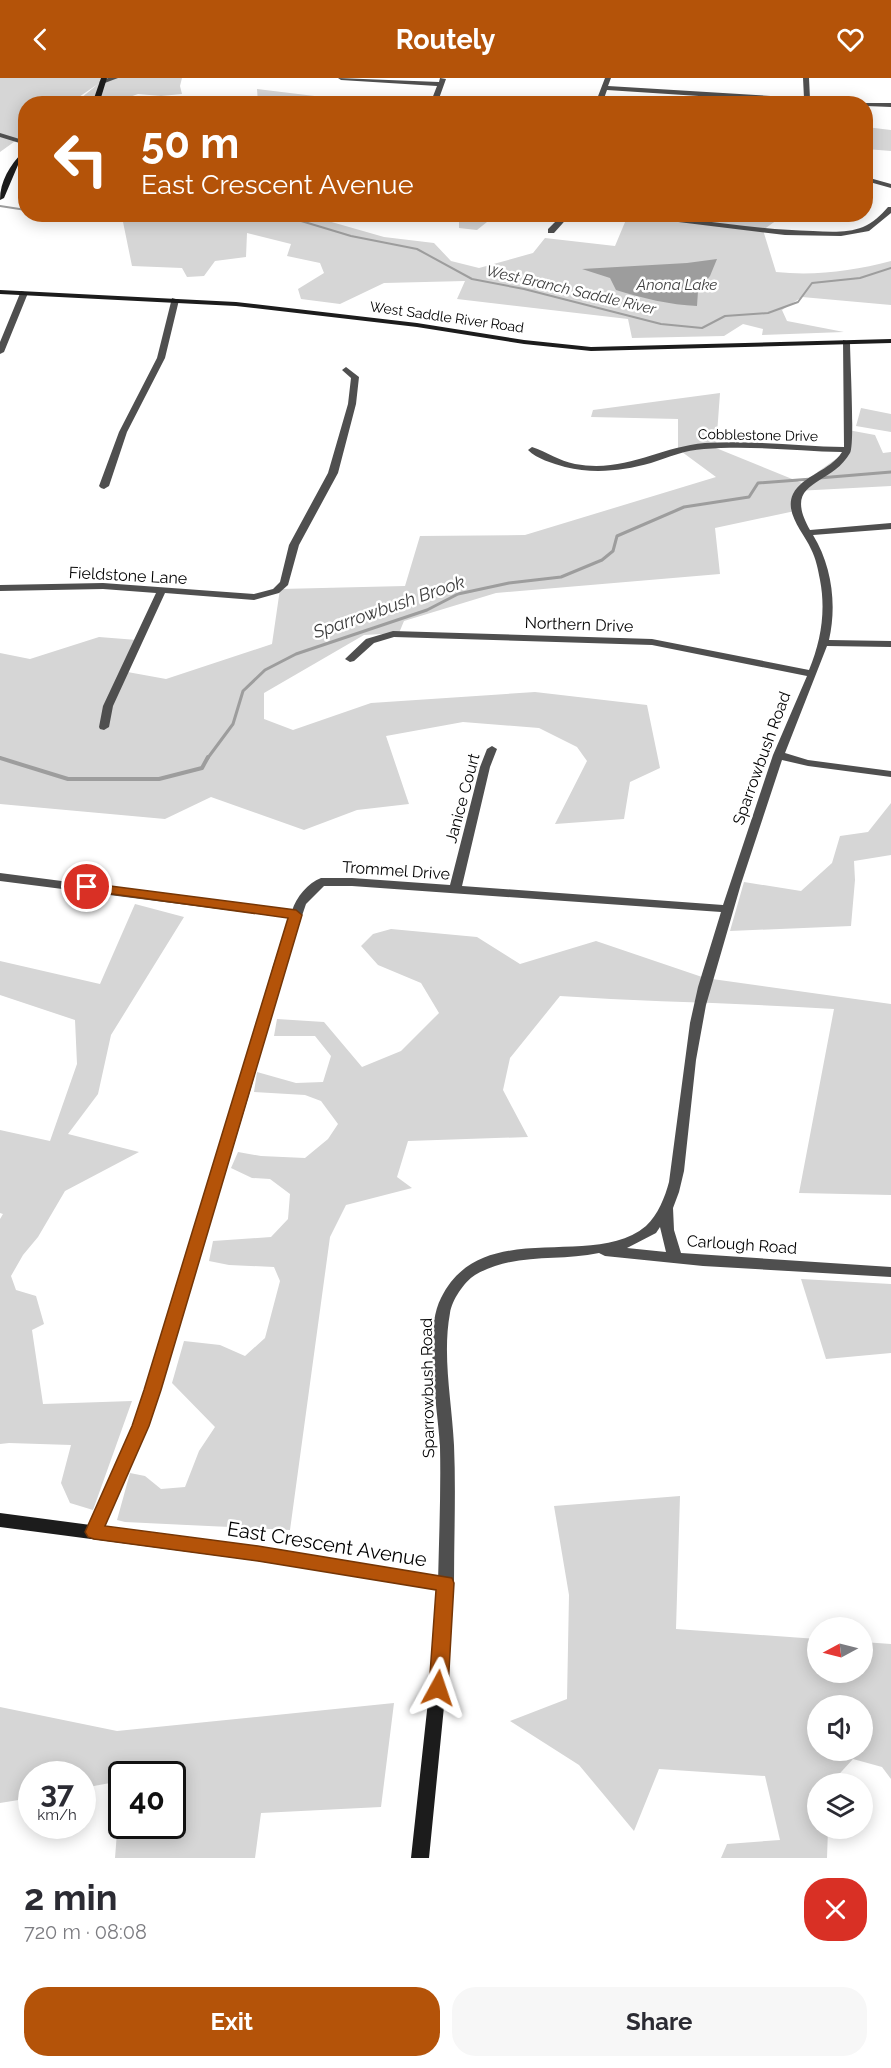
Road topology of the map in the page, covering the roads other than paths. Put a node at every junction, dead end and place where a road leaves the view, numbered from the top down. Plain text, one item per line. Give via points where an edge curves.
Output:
1 (115, 78) edge
2 (341, 78) edge
3 (608, 78) edge
4 (806, 78) edge
5 (103, 80) edge
6 (442, 81) edge
7 (603, 88) junction
8 (98, 96) edge
9 (436, 96) edge
10 (600, 96) edge
11 (703, 96) edge
12 (807, 96) edge
13 (873, 104) edge
14 (891, 105) edge
15 (0, 135) edge
16 (18, 141) edge
17 (18, 161) edge
18 (873, 181) edge
19 (891, 186) edge
20 (0, 198) edge
21 (891, 209) edge
22 (560, 222) edge
23 (687, 222) edge
24 (552, 231) dead end
25 (0, 292) edge
26 (24, 293) junction
27 (175, 300) junction
28 (891, 341) edge
29 (846, 342) junction
30 (0, 352) edge
31 (346, 370) dead end
32 (532, 450) dead end
33 (848, 450) junction
34 (104, 486) dead end
35 (891, 526) edge
36 (809, 534) junction
37 (0, 588) edge
38 (162, 590) junction
39 (823, 643) junction
40 (891, 644) edge
41 (350, 659) dead end
42 (812, 674) junction
43 (104, 727) dead end
44 (492, 748) dead end
45 (778, 755) junction
46 (891, 774) edge
47 (0, 877) edge
48 (455, 890) junction
49 (729, 909) junction
50 (296, 915) junction
51 (667, 1210) junction
52 (590, 1250) junction
53 (675, 1258) junction
54 (891, 1272) edge
55 (0, 1520) edge
56 (94, 1532) junction
57 (446, 1583) junction
58 (420, 1858) edge

1 - 5 street
2 - 6 street
3 - 7 street
4 - 12 street
5 - 8 street
6 - 9 street
7 - 10 street
7 - 11 street
13 - 14 street
15 - 16 street
17 - 20 street
18 - 19 street
21 - 23 street via 866,229 841,234 776,232
22 - 24 street
25 - 26 street, West Saddle River Road
26 - 27 street, West Saddle River Road
26 - 30 street
27 - 29 street, West Saddle River Road via 408,324 591,349
27 - 34 street via 161,358 123,432
28 - 29 street, West Saddle River Road
29 - 33 street
31 - 38 street, Fieldstone Lane via 355,377 352,404 333,473 294,545 285,583 276,591 254,597
32 - 33 street, Cobblestone Drive via 563,465 604,470 706,446
33 - 36 street, Sparrowbush Road via 837,466 798,493 796,513
35 - 36 street
36 - 39 street, Sparrowbush Road via 826,584
37 - 38 street, Fieldstone Lane via 103,586
38 - 43 street via 108,706
39 - 40 street
39 - 42 street, Sparrowbush Road
41 - 42 street, Northern Drive via 370,641 393,634 614,640 652,642
42 - 45 street, Sparrowbush Road
44 - 48 street, Janice Court
45 - 46 street
45 - 49 street, Sparrowbush Road
47 - 50 street
48 - 49 street, Trommel Drive
48 - 50 street, Trommel Drive via 321,882 306,895
49 - 51 street, Sparrowbush Road via 692,1038 679,1166
50 - 56 street, Trommel Drive via 153,1390
51 - 52 street, Sparrowbush Road via 650,1229 635,1238
51 - 53 street, Sparrowbush Road via 667,1230
52 - 53 street, Carlough Road
52 - 57 street, Sparrowbush Road via 529,1252 494,1258 466,1274 446,1300 441,1342 447,1449
53 - 54 street, Carlough Road
55 - 56 street, East Crescent Avenue
56 - 57 street, East Crescent Avenue
57 - 58 street, East Crescent Avenue

